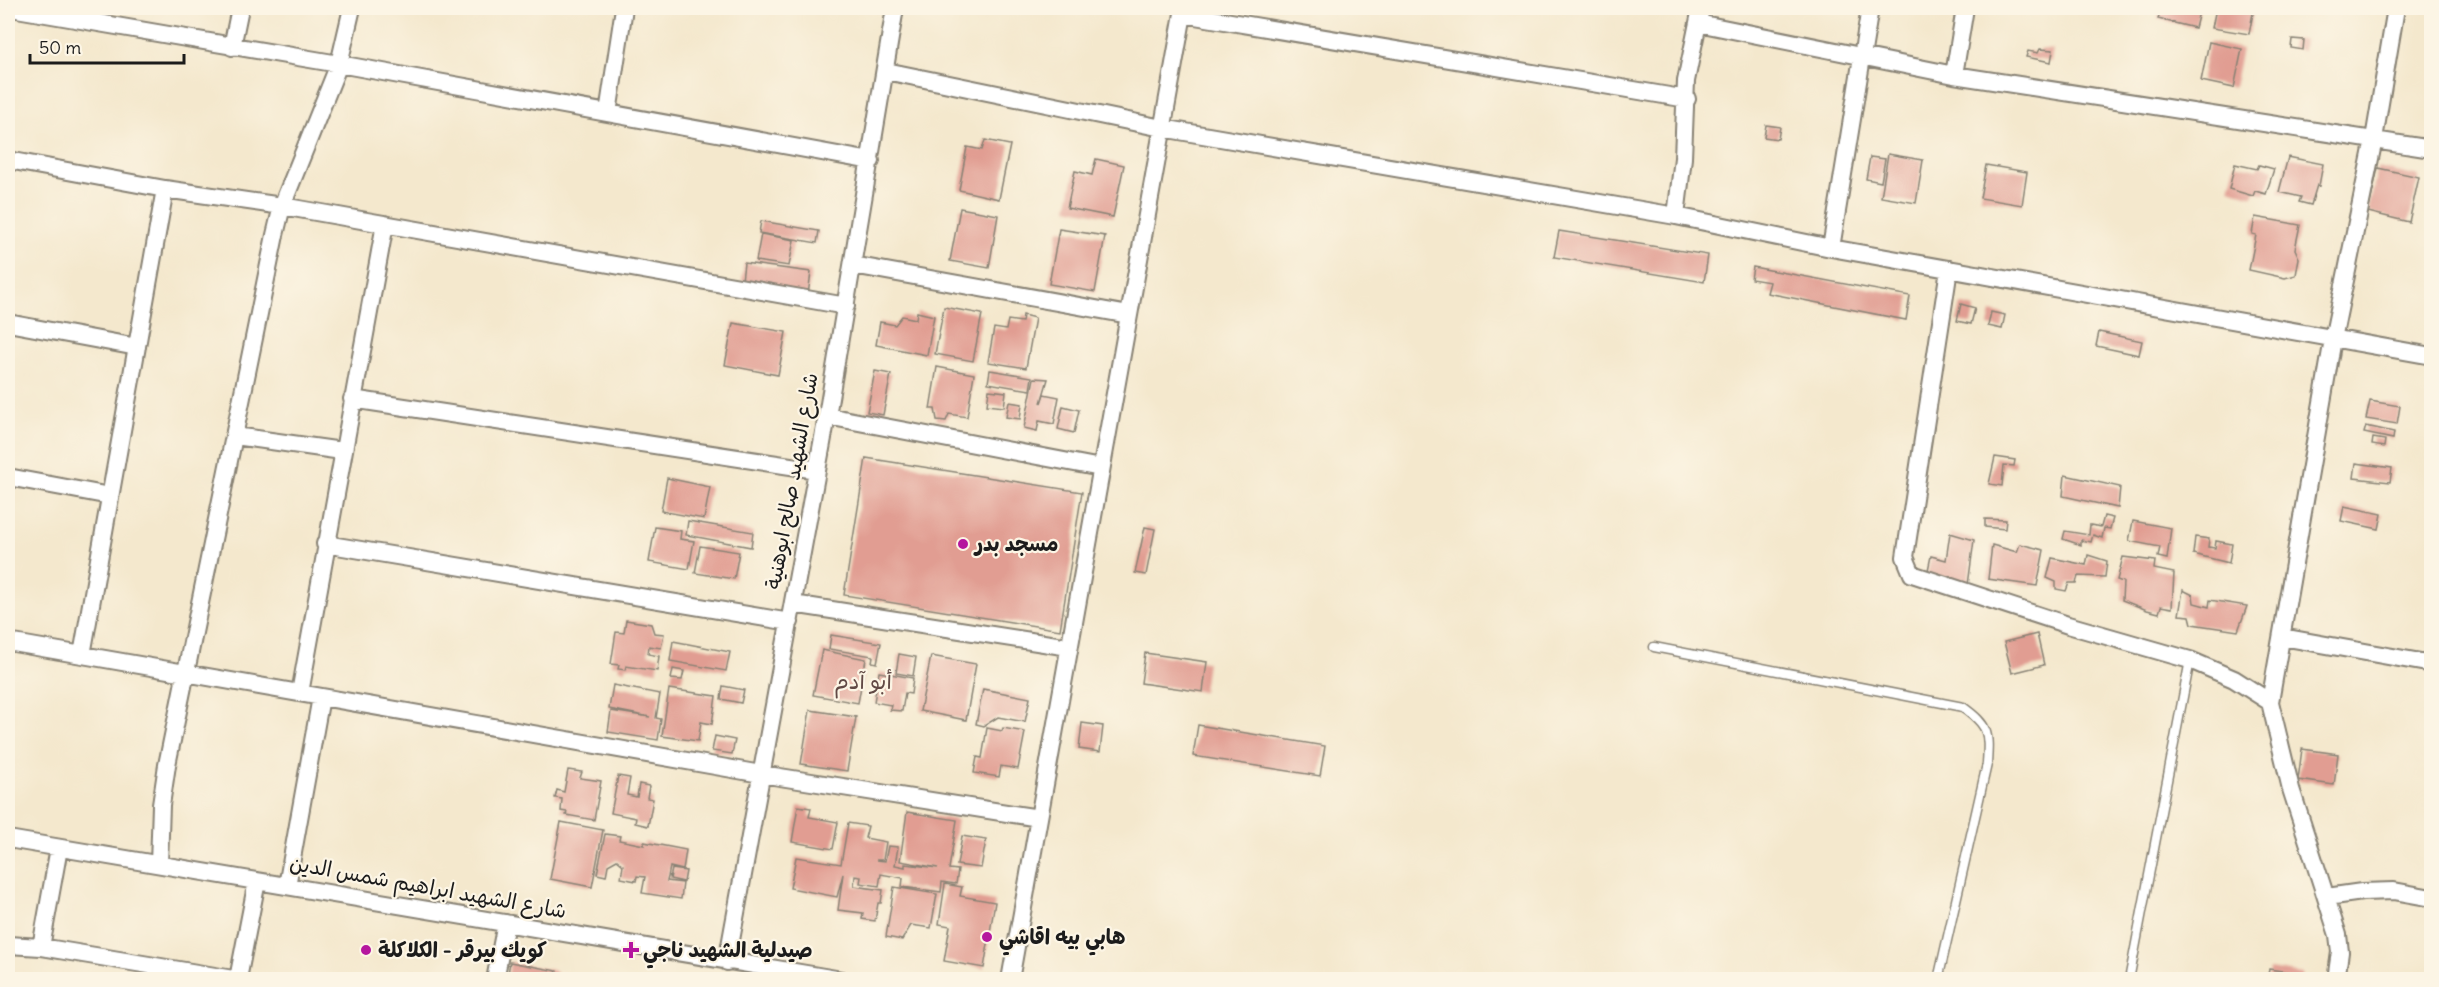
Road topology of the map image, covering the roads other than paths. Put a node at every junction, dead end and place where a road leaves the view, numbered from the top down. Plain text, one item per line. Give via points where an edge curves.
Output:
1 (10, 8) edge
2 (240, 8) edge
3 (352, 8) edge
4 (624, 8) edge
5 (894, 8) edge
6 (1870, 8) edge
7 (1965, 8) edge
8 (2396, 8) edge
9 (1183, 10) edge
10 (1699, 15) edge
11 (232, 47) junction
12 (1862, 58) junction
13 (339, 64) junction
14 (886, 71) junction
15 (1954, 75) junction
16 (1687, 99) junction
17 (608, 113) junction
18 (1162, 128) junction
19 (2374, 139) junction
20 (2432, 149) edge
21 (8, 160) edge
22 (871, 161) junction
23 (165, 189) junction
24 (282, 206) junction
25 (1676, 216) junction
26 (385, 224) junction
27 (1831, 248) junction
28 (854, 265) junction
29 (1948, 269) junction
30 (846, 306) junction
31 (1129, 315) junction
32 (8, 323) edge
33 (2333, 339) junction
34 (137, 347) junction
35 (2432, 356) edge
36 (352, 399) junction
37 (827, 416) junction
38 (235, 436) junction
39 (342, 451) junction
40 (1101, 468) junction
41 (817, 470) junction
42 (8, 477) edge
43 (110, 496) junction
44 (325, 544) junction
45 (793, 604) junction
46 (790, 622) junction
47 (2282, 637) junction
48 (8, 642) edge
49 (1069, 647) junction
50 (1654, 647) dead end
51 (82, 655) junction
52 (2190, 660) junction
53 (2432, 664) edge
54 (185, 673) junction
55 (300, 693) junction
56 (321, 697) junction
57 (2270, 702) junction
58 (761, 774) junction
59 (1039, 818) junction
60 (8, 838) edge
61 (59, 848) junction
62 (159, 864) junction
63 (257, 881) junction
64 (287, 886) junction
65 (2328, 897) junction
66 (2432, 898) edge
67 (506, 923) junction
68 (8, 945) edge
69 (41, 947) junction
70 (727, 962) junction
71 (239, 979) edge
72 (495, 980) edge
73 (842, 980) edge
74 (1010, 980) edge
75 (1938, 980) edge
76 (2129, 980) edge
77 (2336, 980) edge

1 - 11 street
2 - 11 street
3 - 13 street
4 - 17 street
5 - 14 street, شارع الشهيد صالح ابوهنية
6 - 12 street
7 - 15 street
8 - 19 street
9 - 16 street
9 - 18 street
10 - 12 street
10 - 16 street via 1686,81
11 - 13 street
12 - 15 street
12 - 27 street
13 - 17 street
13 - 24 street
14 - 18 street
14 - 22 street, شارع الشهيد صالح ابوهنية
15 - 19 street
16 - 25 street
17 - 22 street
18 - 25 street
18 - 31 street
19 - 20 street
19 - 33 street
21 - 23 street
22 - 28 street, شارع الشهيد صالح ابوهنية
23 - 24 street
23 - 34 street
24 - 26 street
24 - 38 street
25 - 27 street
26 - 30 street
26 - 36 street
27 - 29 street
28 - 30 street, شارع الشهيد صالح ابوهنية
28 - 31 street
29 - 33 street
29 - 52 street via 1905,557 1912,574
30 - 37 street, شارع الشهيد صالح ابوهنية
31 - 40 street
32 - 34 street
33 - 35 street
33 - 47 street
34 - 43 street
36 - 39 street
36 - 41 street
37 - 40 street
37 - 41 street, شارع الشهيد صالح ابوهنية
38 - 39 street
38 - 54 street
39 - 44 street
40 - 49 street
41 - 45 street, شارع الشهيد صالح ابوهنية
42 - 43 street
43 - 51 street
44 - 46 street
44 - 55 street
45 - 46 street, شارع الشهيد صالح ابوهنية
45 - 49 street
46 - 58 street, شارع الشهيد صالح ابوهنية
47 - 53 street
47 - 57 street
48 - 51 street
49 - 59 street
50 - 75 lane via 1963,707 1982,721 1988,740 1987,764
51 - 54 street
52 - 57 street via 2234,679
52 - 76 lane
54 - 55 street
54 - 62 street via 161,805
55 - 56 street
56 - 58 street
56 - 64 street
57 - 65 street via 2291,789
58 - 59 street
58 - 70 street, شارع الشهيد صالح ابوهنية
59 - 74 street
60 - 61 street, شارع الشهيد ابراهيم شمس الدين
61 - 62 street, شارع الشهيد ابراهيم شمس الدين
61 - 69 street
62 - 63 street, شارع الشهيد ابراهيم شمس الدين
63 - 64 street, شارع الشهيد ابراهيم شمس الدين
63 - 71 street
64 - 67 street, شارع الشهيد ابراهيم شمس الدين
65 - 66 street via 2394,891
65 - 77 street via 2340,952
67 - 70 street, شارع الشهيد ابراهيم شمس الدين
67 - 72 street
68 - 69 street
69 - 71 street
70 - 73 street, شارع الشهيد ابراهيم شمس الدين

